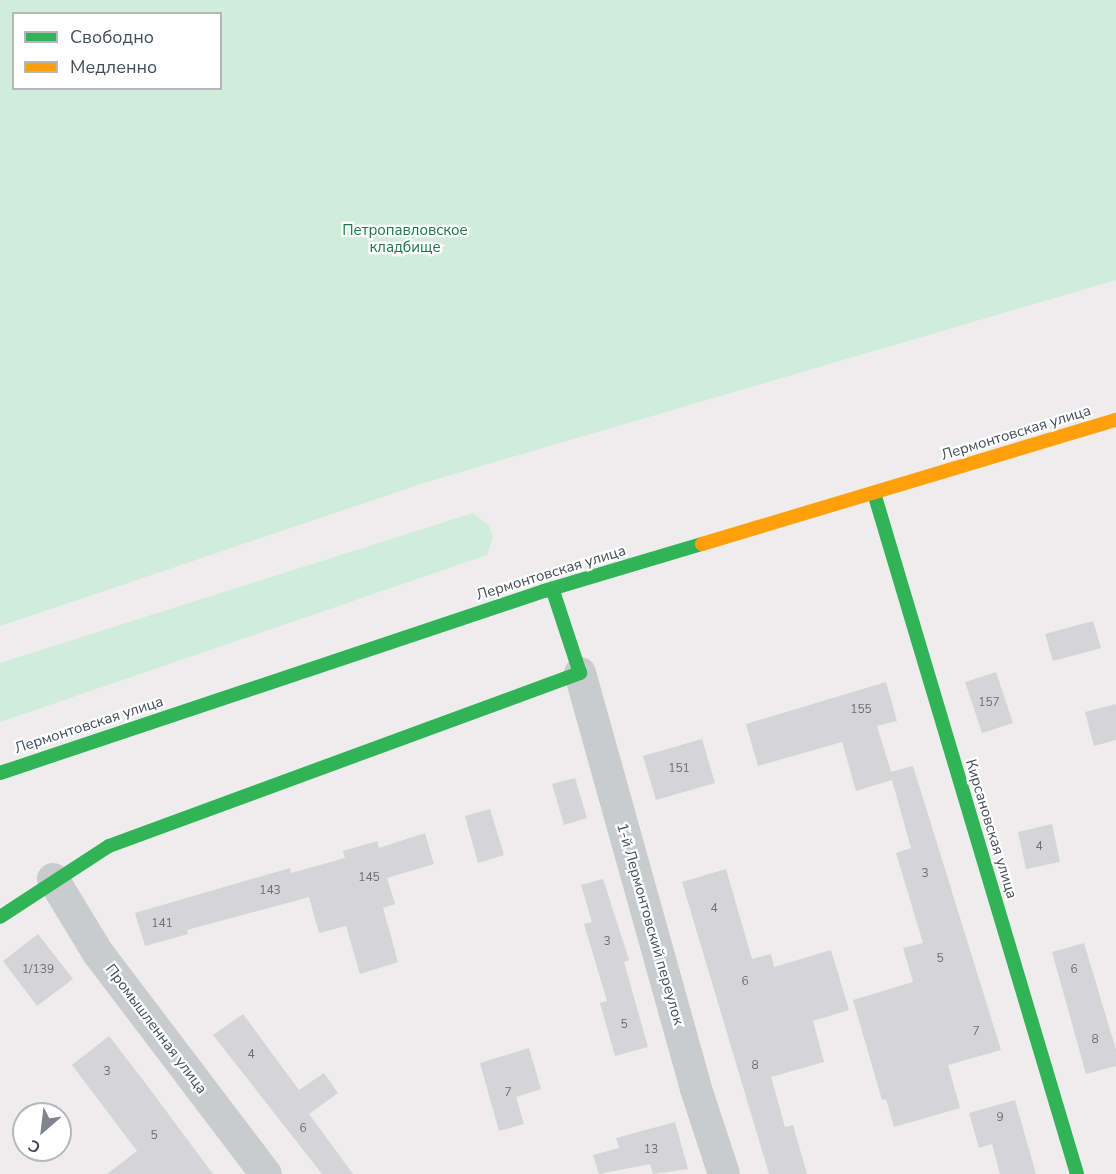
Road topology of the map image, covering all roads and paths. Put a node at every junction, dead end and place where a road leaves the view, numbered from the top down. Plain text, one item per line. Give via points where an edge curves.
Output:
1 (1116, 420) edge
2 (874, 493) junction
3 (552, 588) junction
4 (580, 673) junction
5 (0, 772) edge
6 (53, 879) junction
7 (0, 917) edge
8 (266, 1174) edge
9 (724, 1174) edge
10 (1077, 1174) edge

1 - 2 street, Лермонтовская улица
2 - 3 street, Лермонтовская улица
2 - 10 street, Кирсановская улица
3 - 4 street
3 - 5 street, Лермонтовская улица
4 - 6 street via 109,846
4 - 9 street, 1-й Лермонтовский переулок via 696,1089
6 - 7 street
6 - 8 street, Промышленная улица via 98,953

